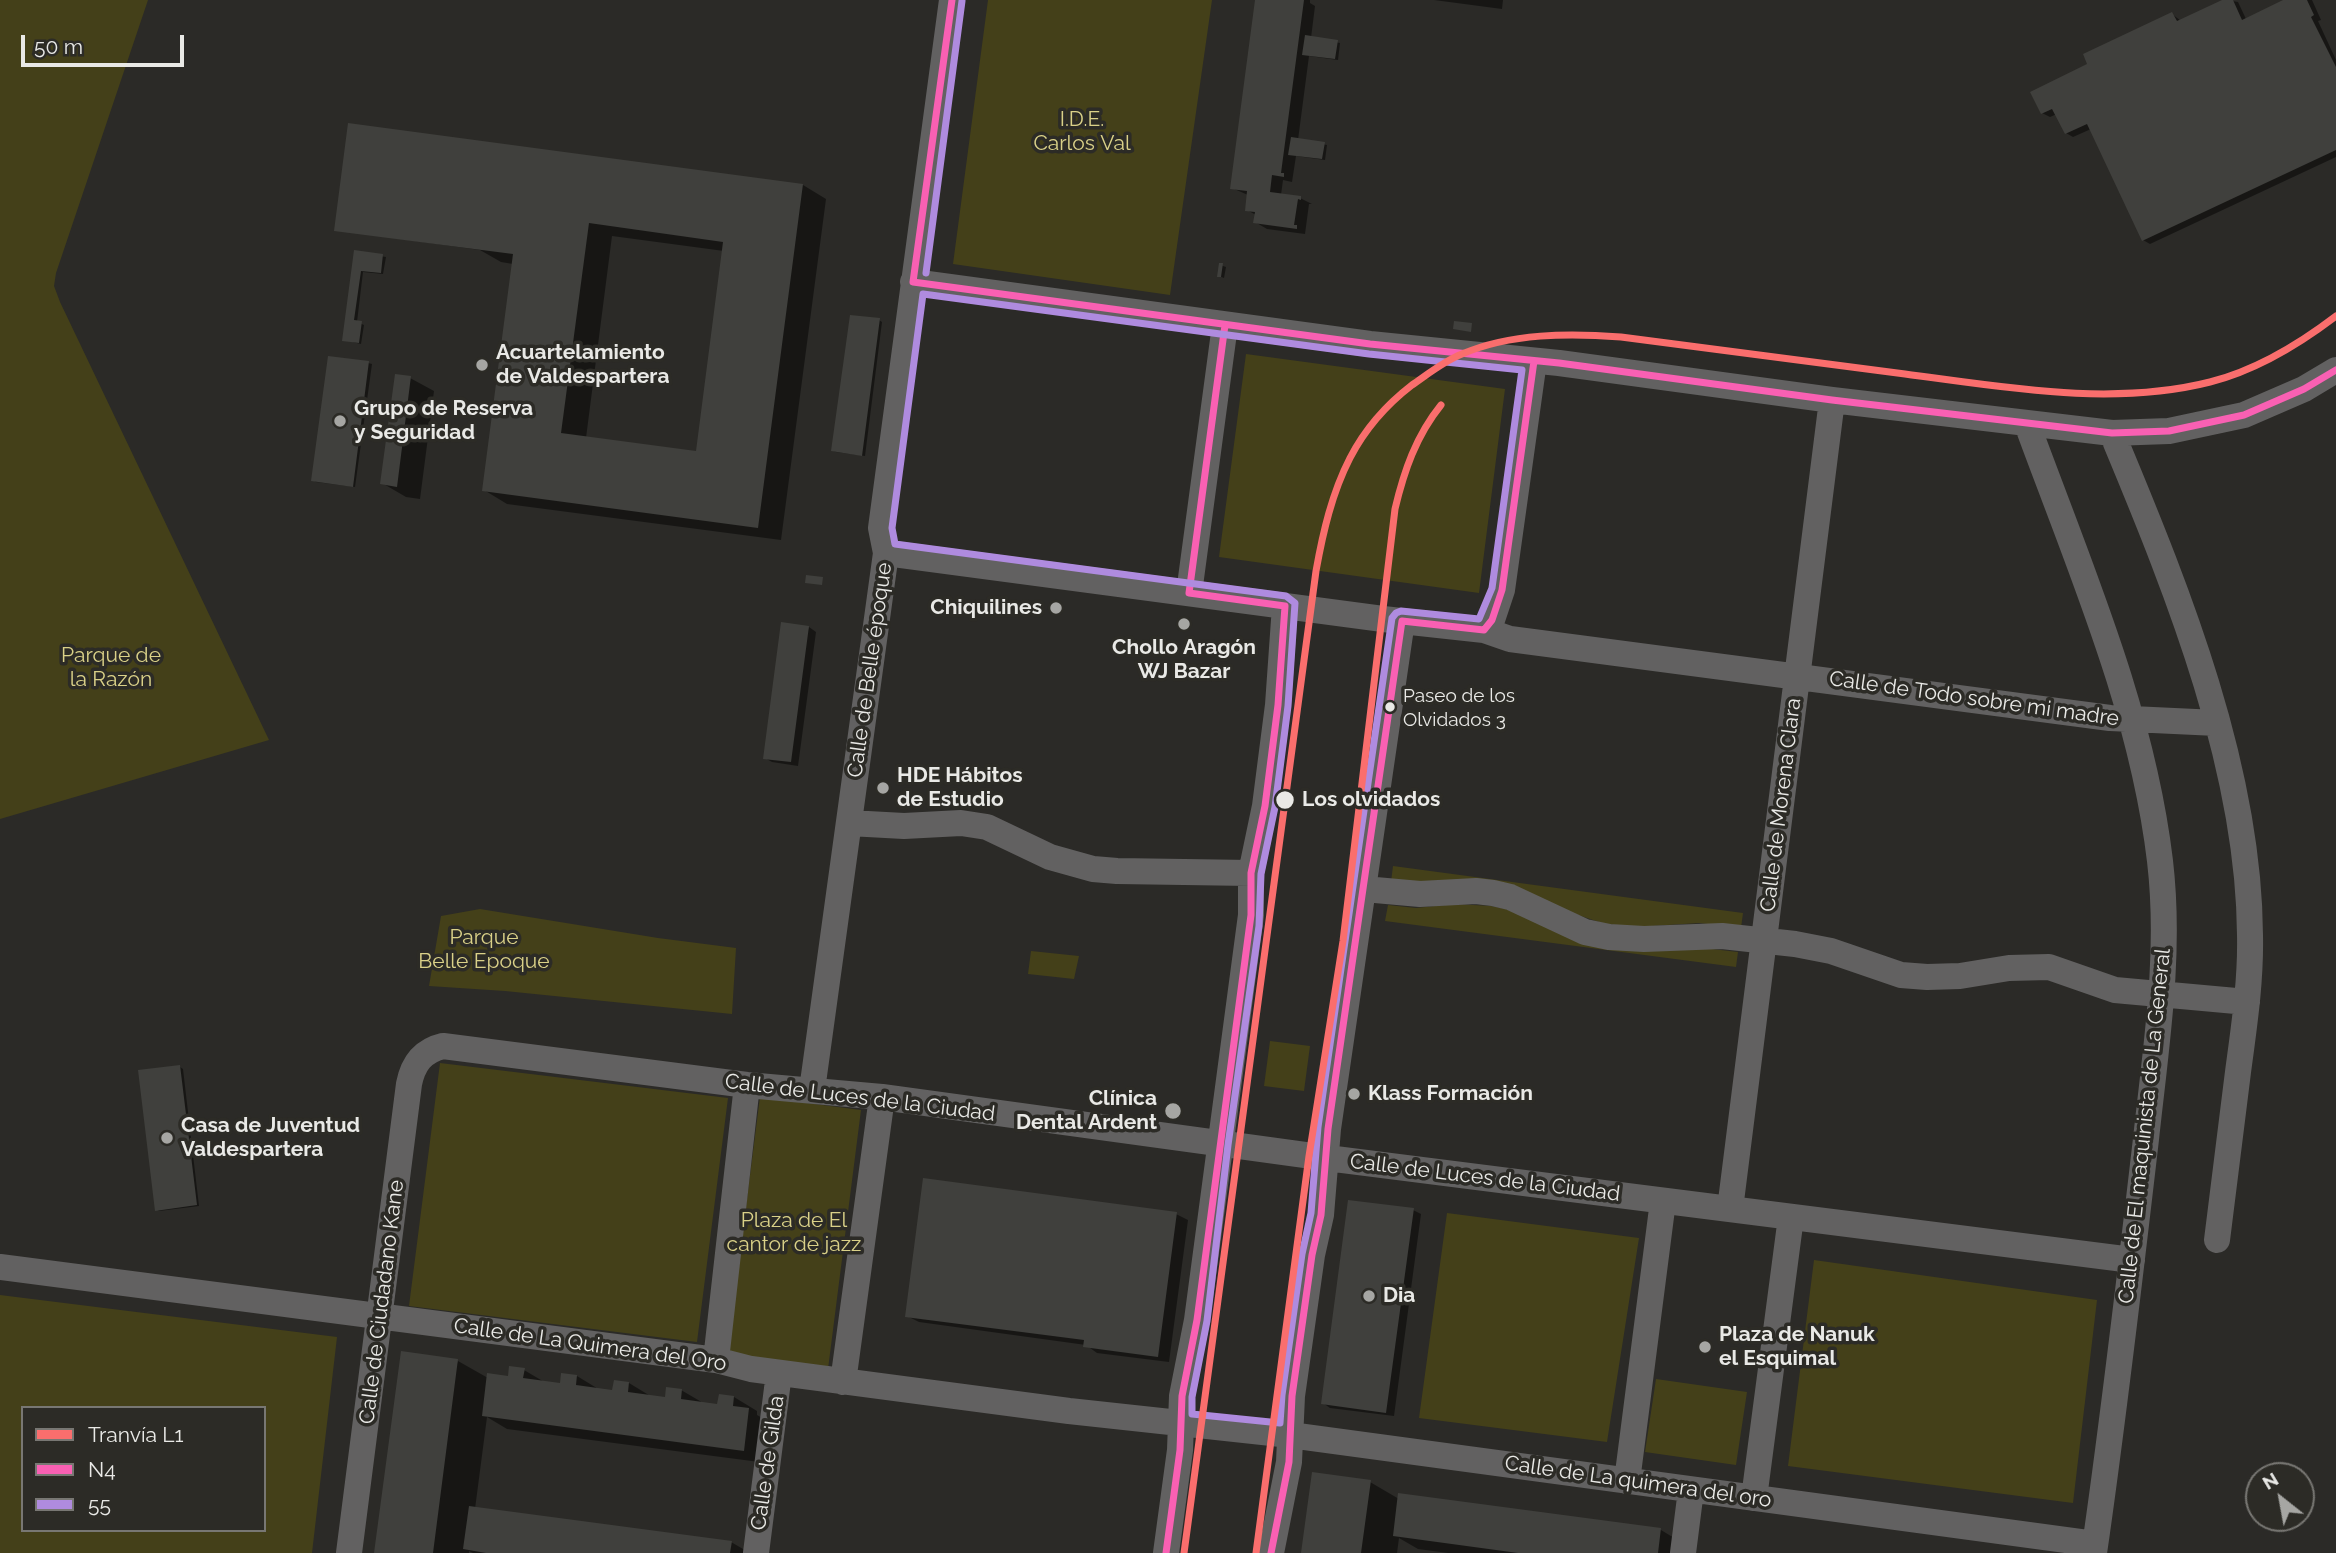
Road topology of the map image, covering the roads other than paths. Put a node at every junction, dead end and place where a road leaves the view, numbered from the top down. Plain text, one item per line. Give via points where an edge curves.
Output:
1 (952, 0) edge
2 (913, 282) junction
3 (1225, 325) junction
4 (1534, 361) junction
5 (2336, 370) edge
6 (1832, 400) junction
7 (2027, 424) junction
8 (2118, 438) junction
9 (886, 553) junction
10 (1189, 593) junction
11 (1285, 606) junction
12 (1402, 621) junction
13 (1484, 630) junction
14 (1797, 676) junction
15 (2130, 720) junction
16 (2217, 723) junction
17 (849, 823) junction
18 (1251, 873) junction
19 (1364, 889) junction
20 (1764, 941) junction
21 (2161, 995) junction
22 (2247, 1002) junction
23 (424, 1054) joint
24 (747, 1085) junction
25 (812, 1090) junction
26 (882, 1097) junction
27 (1218, 1144) junction
28 (1326, 1158) junction
29 (1663, 1201) junction
30 (1730, 1209) junction
31 (1791, 1217) junction
32 (2217, 1240) dead end
33 (2132, 1260) junction
34 (0, 1267) edge
35 (380, 1316) junction
36 (716, 1360) junction
37 (779, 1373) junction
38 (843, 1382) junction
39 (1181, 1423) junction
40 (1290, 1434) junction
41 (1627, 1481) junction
42 (1691, 1490) junction
43 (1754, 1499) junction
44 (2094, 1549) edge
45 (349, 1553) edge
46 (756, 1553) edge
47 (1166, 1553) edge
48 (1271, 1553) edge
49 (1683, 1553) edge

1 - 2 street, Calle de Belle époque
2 - 3 street
2 - 9 street, Calle de Belle époque via 881,528
3 - 4 street
3 - 10 street
4 - 6 street
4 - 13 street via 1502,590
5 - 8 street via 2244,415 2193,428
6 - 7 street
6 - 14 street, Calle de Morena Clara
7 - 8 street
7 - 15 street, Calle de El maquinista de La General
8 - 16 street via 2200,659
9 - 10 street
9 - 17 street, Calle de Belle époque
10 - 11 street
11 - 12 street
11 - 18 street via 1279,705
12 - 13 street, Calle de Todo sobre mi madre
12 - 19 street
13 - 14 street, Calle de Todo sobre mi madre via 1510,639
14 - 15 street, Calle de Todo sobre mi madre
14 - 20 street, Calle de Morena Clara
15 - 16 street, Calle de Todo sobre mi madre
15 - 21 street, Calle de El maquinista de La General via 2160,861 2165,941
16 - 22 street via 2243,848 2250,934
17 - 18 street via 986,827 1050,857 1093,869
17 - 25 street, Calle de Belle époque
18 - 27 street via 1251,915
19 - 20 street via 1493,893 1576,929 1609,937 1722,936
19 - 28 street
20 - 21 street via 1831,951 1901,975 1960,976 2049,967 2115,990
20 - 30 street, Calle de Morena Clara
21 - 22 street
21 - 33 street, Calle de El maquinista de La General
22 - 32 street
23 - 24 street, Calle de Luces de la Ciudad via 451,1046
23 - 35 street, Calle de Ciudadano Kane via 412,1069 409,1084
24 - 25 street, Calle de Luces de la Ciudad
24 - 36 street
25 - 26 street, Calle de Luces de la Ciudad
26 - 27 street, Calle de Luces de la Ciudad
26 - 38 street
27 - 28 street, Calle de Luces de la Ciudad
27 - 39 street
28 - 29 street, Calle de Luces de la Ciudad
28 - 40 street
29 - 30 street, Calle de Luces de la Ciudad
29 - 41 street
30 - 31 street, Calle de Luces de la Ciudad
31 - 33 street, Calle de Luces de la Ciudad
31 - 43 street
33 - 44 street, Calle de El maquinista de La General
34 - 35 street, Calle de La Quimera del Oro
35 - 36 street, Calle de La Quimera del Oro
35 - 45 street, Calle de Ciudadano Kane
36 - 37 street, Calle de La Quimera del Oro
37 - 38 street, Calle de La Quimera del Oro
37 - 46 street, Calle de Gilda
38 - 39 street, Calle de La Quimera del Oro
39 - 40 street, Calle de La quimera del oro
39 - 47 street
40 - 41 street, Calle de La quimera del oro
40 - 48 street
41 - 42 street, Calle de La quimera del oro
42 - 43 street, Calle de La quimera del oro
42 - 49 street
43 - 44 street, Calle de La quimera del oro

